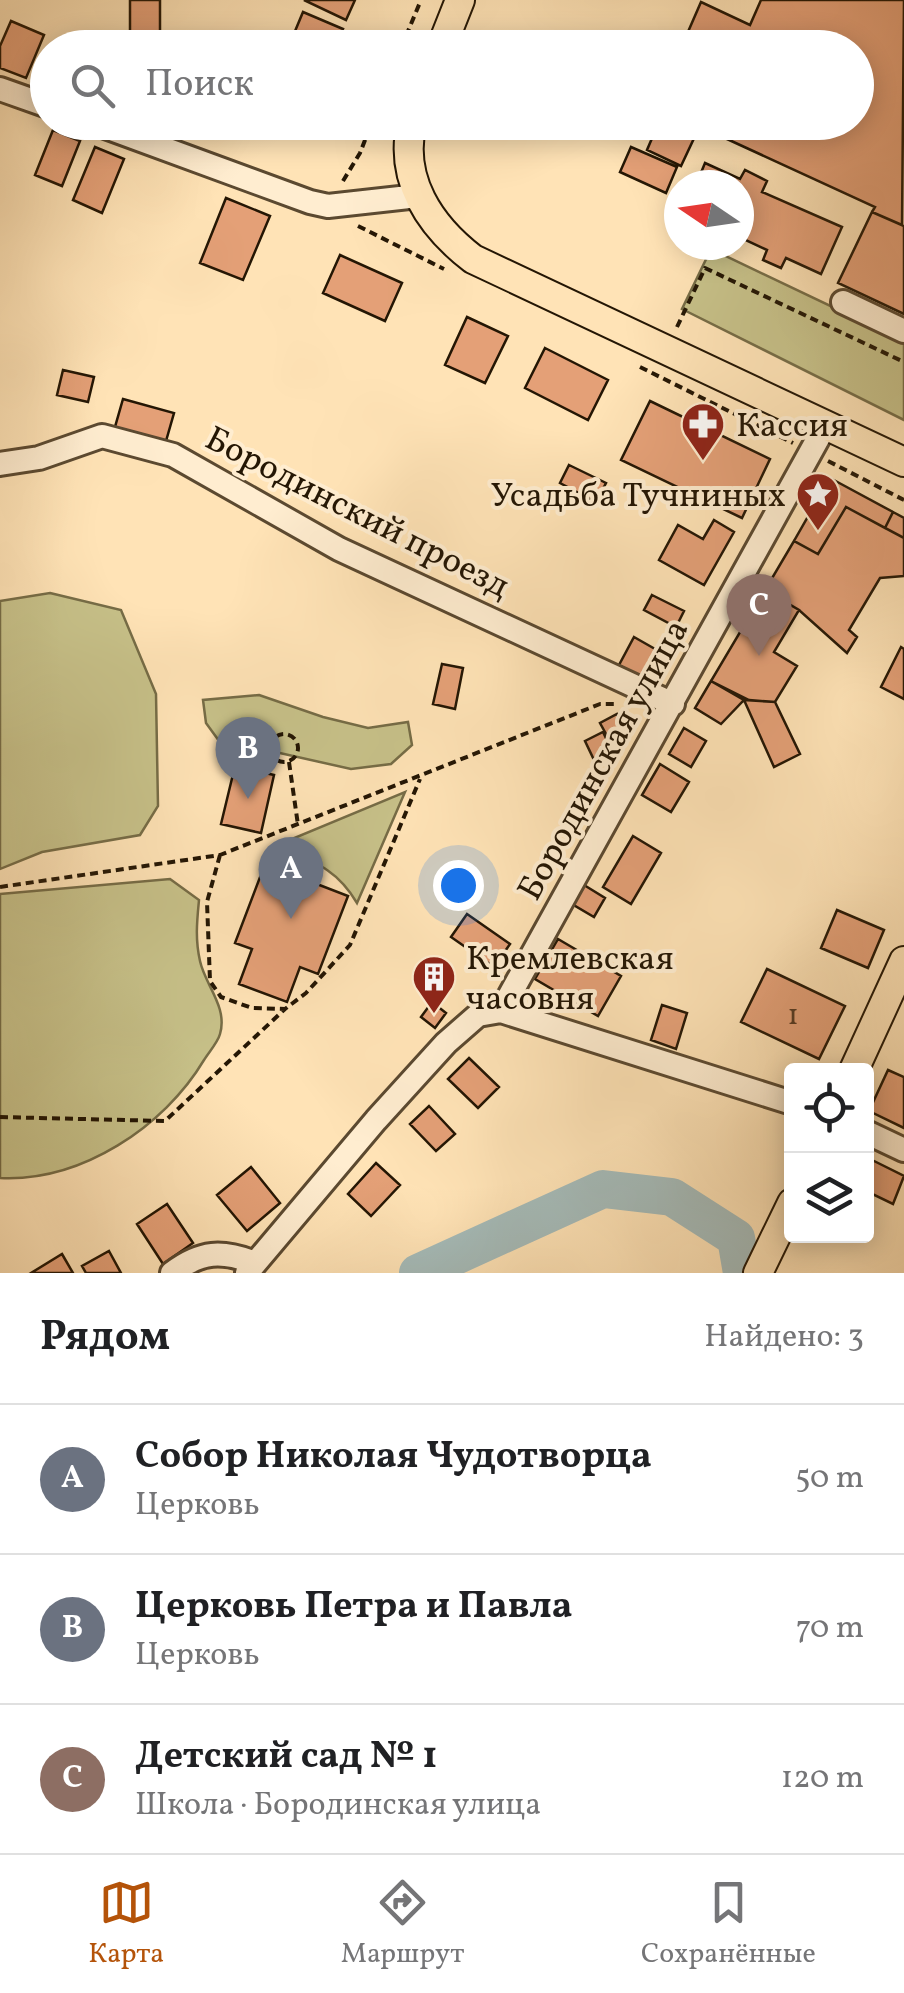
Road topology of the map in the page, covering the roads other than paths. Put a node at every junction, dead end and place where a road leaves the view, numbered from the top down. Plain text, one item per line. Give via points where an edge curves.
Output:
1 (460, 0) edge
2 (448, 30) edge
3 (0, 89) edge
4 (30, 100) edge
5 (143, 140) edge
6 (411, 140) edge
7 (418, 196) junction
8 (843, 302) dead end
9 (904, 332) edge
10 (825, 426) junction
11 (904, 462) edge
12 (0, 464) edge
13 (673, 704) junction
14 (904, 961) edge
15 (502, 1011) junction
16 (857, 1063) edge
17 (784, 1100) edge
18 (874, 1136) edge
19 (904, 1150) edge
20 (784, 1219) edge
21 (251, 1268) edge
22 (172, 1273) edge
23 (758, 1273) edge

1 - 2 main road
3 - 4 street
5 - 7 street via 328,206
6 - 7 main road
7 - 10 main road via 451,242 473,259
8 - 9 street
10 - 11 main road
10 - 13 street, Бородинская улица
12 - 13 street, Бородинский проезд via 102,436 173,455 339,549
13 - 15 street, Бородинская улица
14 - 16 main road
15 - 17 street
15 - 21 street via 478,1015 446,1042
18 - 19 street
20 - 23 main road
21 - 22 street via 230,1253 192,1258

